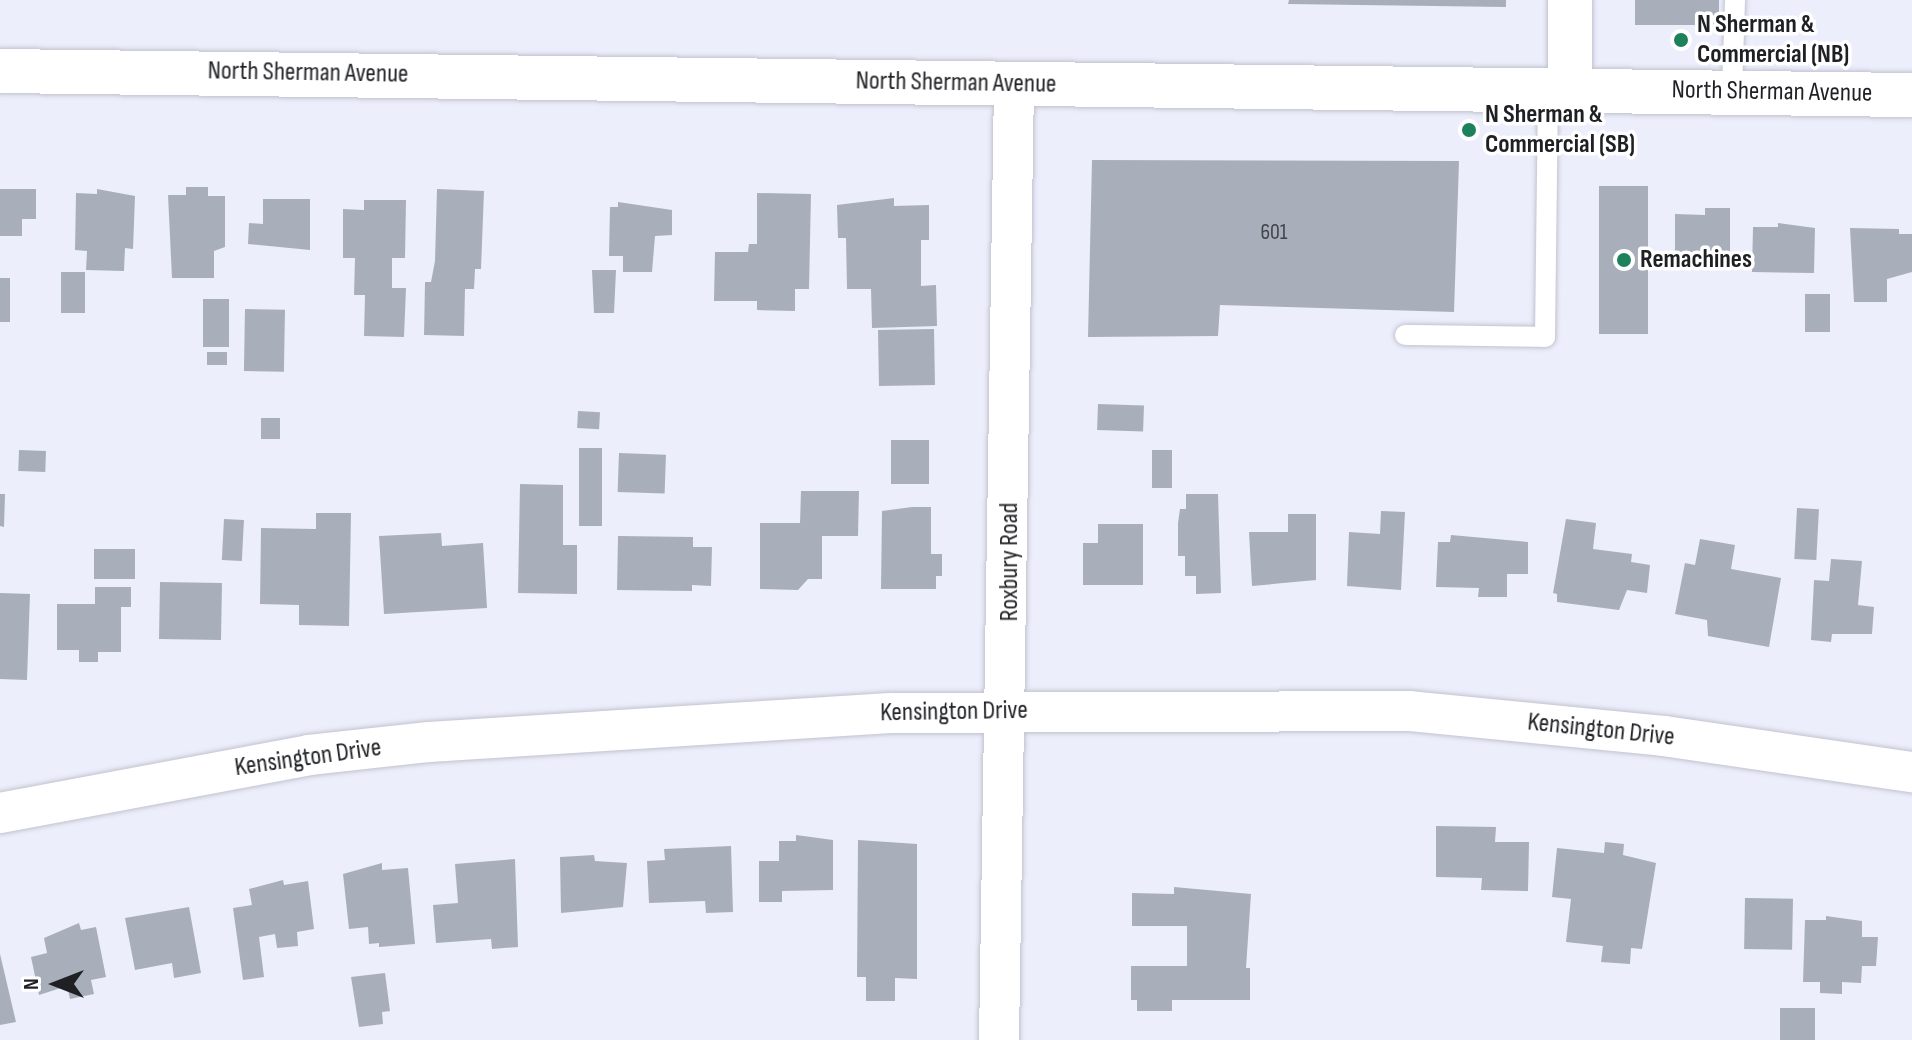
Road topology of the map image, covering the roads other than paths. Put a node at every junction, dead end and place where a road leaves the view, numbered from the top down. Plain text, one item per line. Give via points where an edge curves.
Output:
1 (1570, 0) edge
2 (1735, 0) edge
3 (0, 71) edge
4 (1014, 85) junction
5 (1559, 88) junction
6 (1732, 91) junction
7 (1912, 95) edge
8 (1405, 335) dead end
9 (1008, 711) junction
10 (1912, 772) edge
11 (0, 813) edge
12 (999, 1040) edge

1 - 5 street
2 - 6 lane
3 - 4 street, North Sherman Avenue
4 - 5 street, North Sherman Avenue
4 - 9 street, Roxbury Road
5 - 6 street, North Sherman Avenue
5 - 8 lane via 1545,337
6 - 7 street, North Sherman Avenue
9 - 10 street, Kensington Drive via 1410,711 1664,736
9 - 11 street, Kensington Drive via 890,713 429,742 309,755
9 - 12 street, Roxbury Road

